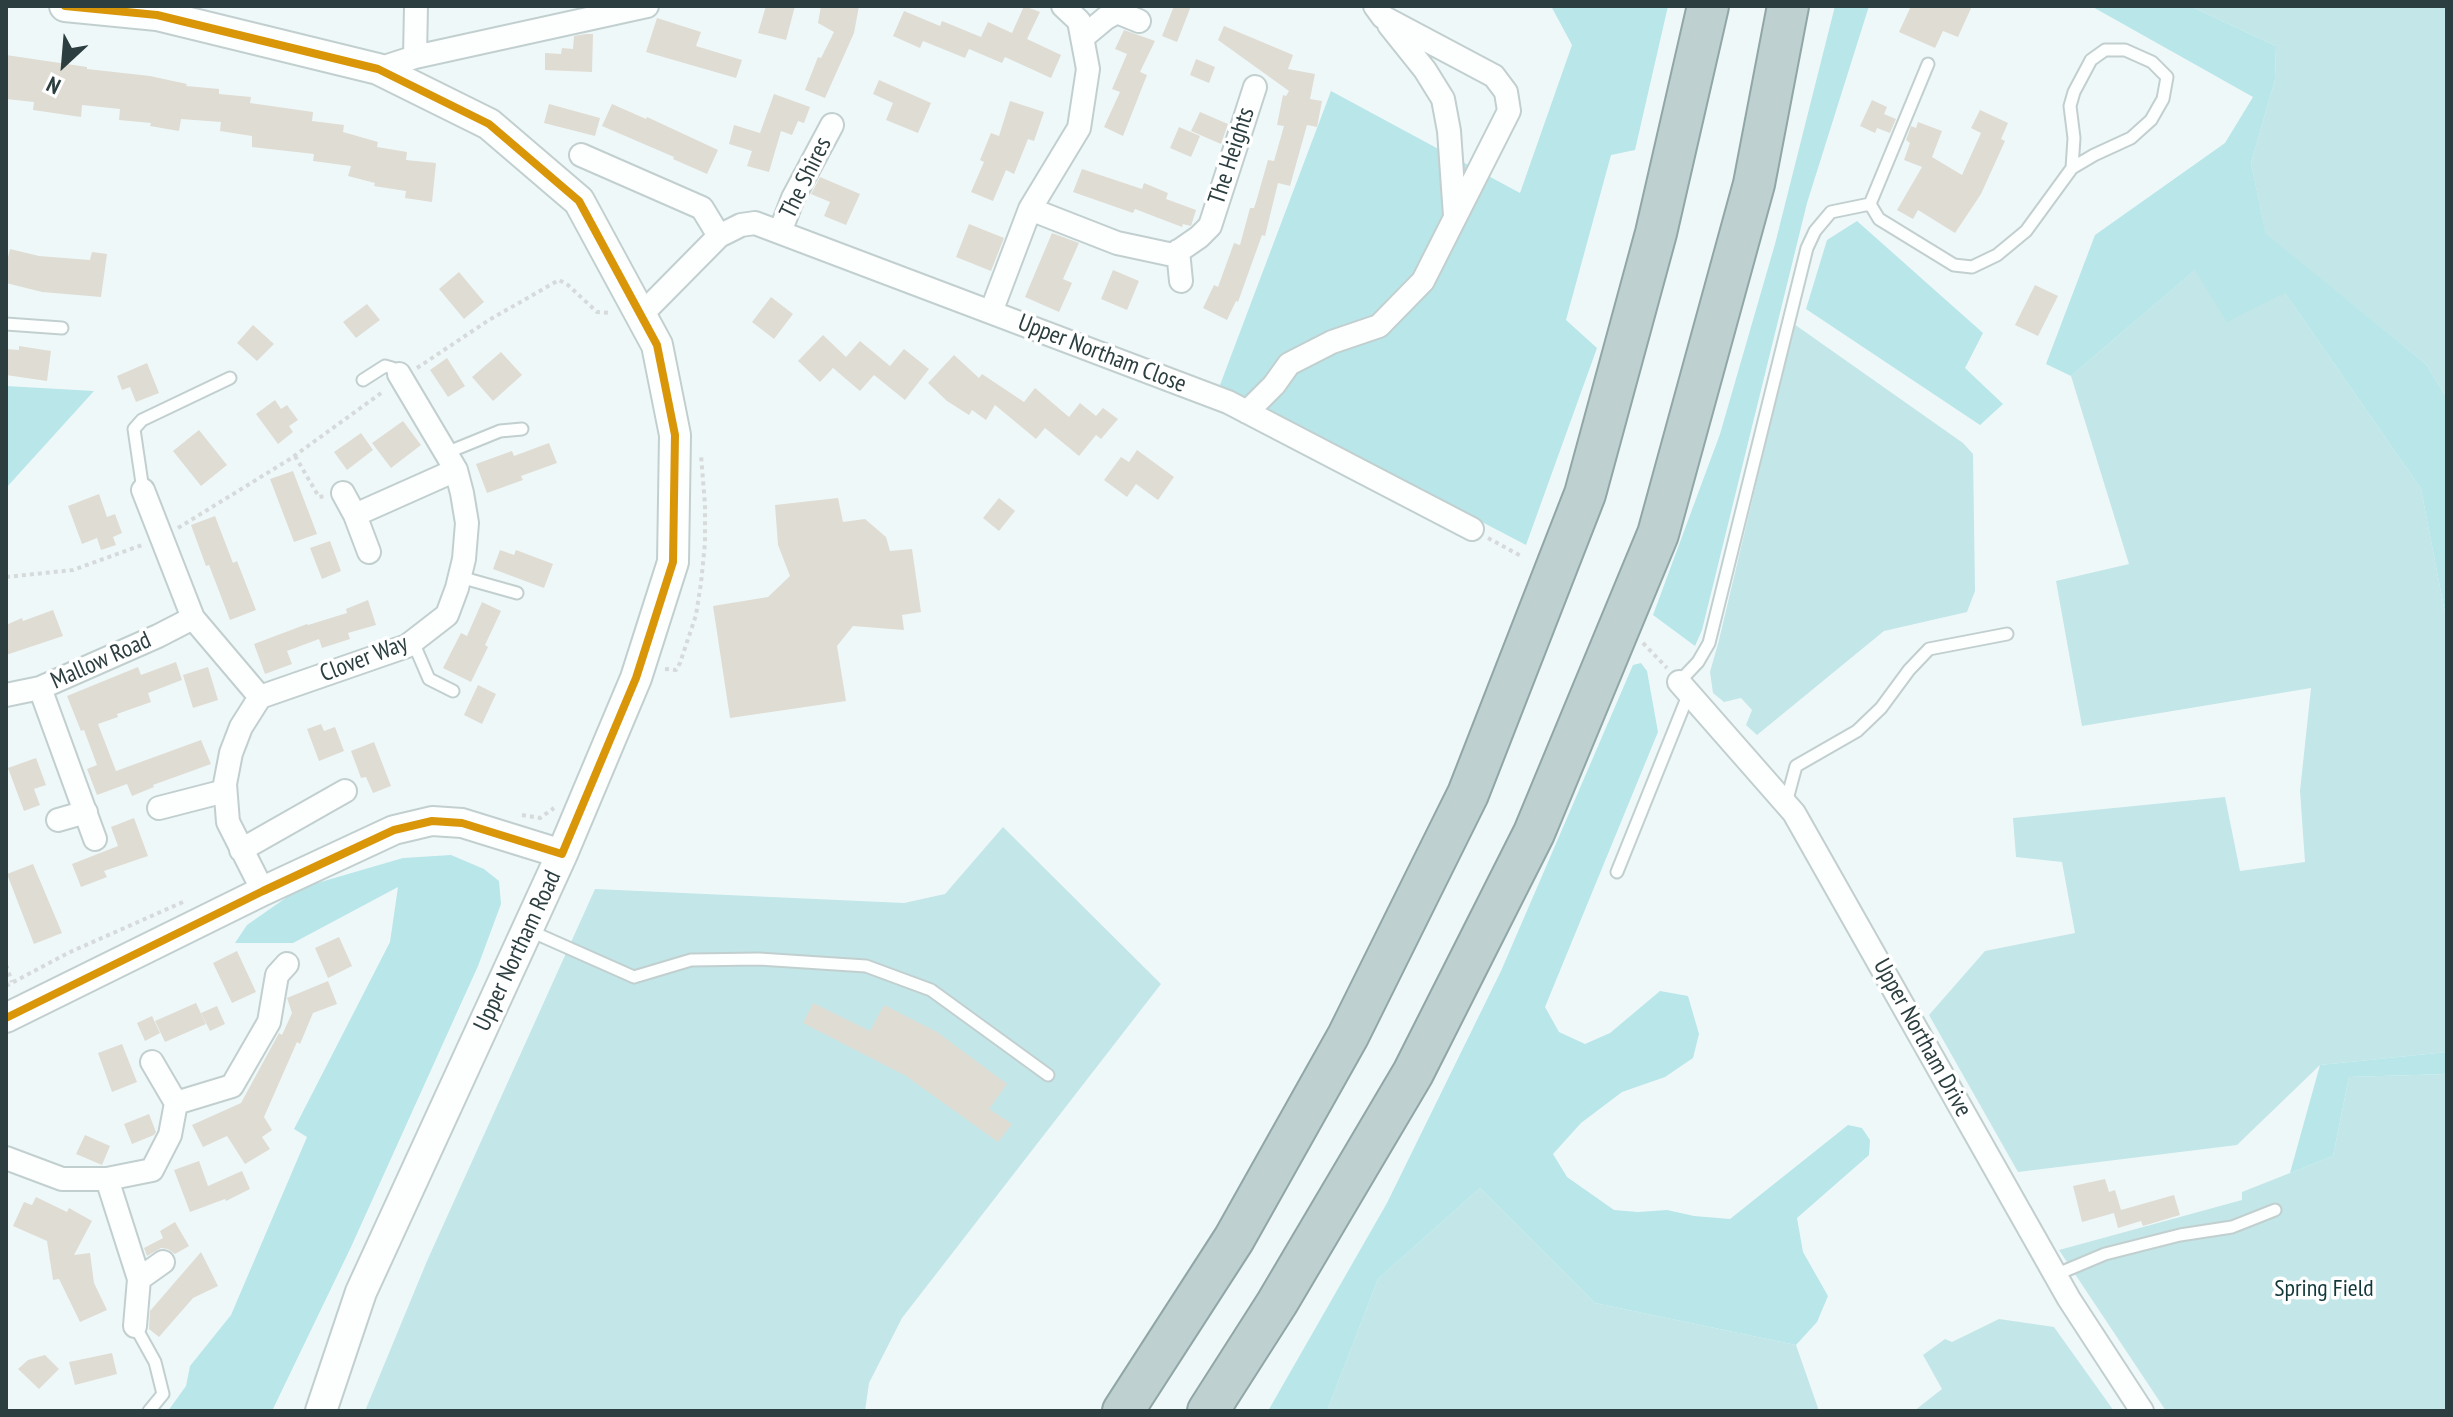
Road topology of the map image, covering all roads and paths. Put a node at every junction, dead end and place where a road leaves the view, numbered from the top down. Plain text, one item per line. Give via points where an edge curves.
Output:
1 (65, 6) edge
2 (416, 6) edge
3 (647, 6) edge
4 (1063, 6) edge
5 (1708, 6) edge
6 (1788, 6) edge
7 (158, 10) edge
8 (1379, 12) edge
9 (1139, 21) dead end
10 (1082, 38) junction
11 (415, 57) junction
12 (1928, 64) dead end
13 (378, 69) junction
14 (1255, 87) dead end
15 (832, 125) dead end
16 (581, 155) dead end
17 (2072, 168) junction
18 (1870, 204) junction
19 (1030, 209) junction
20 (1455, 217) junction
21 (780, 232) junction
22 (719, 236) junction
23 (1178, 251) junction
24 (1181, 281) dead end
25 (991, 312) junction
26 (642, 314) junction
27 (6, 324) edge
28 (62, 328) dead end
29 (400, 376) junction
30 (230, 378) dead end
31 (363, 380) dead end
32 (1247, 412) junction
33 (522, 429) dead end
34 (700, 447) dead end
35 (295, 456) junction
36 (451, 462) junction
37 (143, 490) joint
38 (343, 493) joint
39 (355, 515) junction
40 (1472, 529) joint
41 (162, 538) junction
42 (369, 552) dead end
43 (1521, 556) dead end
44 (6, 577) edge
45 (460, 577) junction
46 (517, 593) dead end
47 (193, 618) junction
48 (2007, 634) dead end
49 (1641, 641) dead end
50 (413, 642) junction
51 (641, 661) junction
52 (1684, 687) junction
53 (40, 688) junction
54 (453, 691) dead end
55 (6, 695) edge
56 (260, 697) junction
57 (225, 791) junction
58 (345, 791) dead end
59 (559, 802) dead end
60 (1786, 804) junction
61 (159, 808) dead end
62 (86, 812) junction
63 (512, 813) dead end
64 (58, 820) dead end
65 (95, 839) dead end
66 (241, 850) junction
67 (562, 854) junction
68 (1617, 872) dead end
69 (263, 891) junction
70 (188, 899) dead end
71 (527, 930) junction
72 (276, 967) dead end
73 (6, 986) edge
74 (6, 1018) edge
75 (152, 1062) dead end
76 (1048, 1075) dead end
77 (176, 1103) junction
78 (6, 1158) edge
79 (107, 1179) junction
80 (2275, 1210) dead end
81 (163, 1262) dead end
82 (2055, 1275) junction
83 (139, 1279) junction
84 (1277, 1303) junction
85 (1182, 1321) junction
86 (135, 1326) joint
87 (149, 1411) edge
88 (321, 1411) edge
89 (1106, 1411) edge
90 (1123, 1411) edge
91 (1208, 1411) edge
92 (1222, 1411) edge
93 (2142, 1411) edge

1 - 7 main road, Upper Northam Road
2 - 11 street
3 - 11 street
4 - 10 street via 1079,21
5 - 85 highway via 1656,233 1585,494 1468,794 1348,1036
6 - 84 highway via 1754,184 1658,534 1534,833 1413,1073
7 - 13 main road, Upper Northam Road
8 - 20 street via 1443,99
8 - 20 street via 1494,76 1506,92 1509,111
9 - 10 street via 1117,12
10 - 19 street via 1088,69 1079,128
11 - 13 street
12 - 18 lane
13 - 26 main road, Upper Northam Road via 489,124 579,201
14 - 23 street, The Heights via 1210,226
15 - 21 street, The Shires
16 - 22 street via 702,208
17 - 17 lane via 2070,106 2091,60 2105,50 2125,50 2152,62 2167,77 2151,120 2131,138
17 - 18 lane via 2026,231 1972,267 1954,265 1879,219
18 - 52 lane via 1831,212 1807,248 1709,643
19 - 23 street via 1117,243 1173,255
19 - 25 street
20 - 32 street via 1423,281 1379,326 1289,364
21 - 22 street, Upper Northam Close via 755,223
21 - 25 street, Upper Northam Close
22 - 26 street, Upper Northam Close
23 - 24 street
25 - 32 street, Upper Northam Close
26 - 29 path via 597,312 559,280
26 - 51 main road, Upper Northam Road via 657,345 675,435 673,562
27 - 28 lane
29 - 31 lane via 385,366
29 - 35 path
29 - 36 street, Clover Way
30 - 37 lane via 142,420 134,429
32 - 40 street, Upper Northam Close
33 - 36 lane via 478,438
34 - 51 path via 705,543 696,615 676,670
35 - 38 path via 319,497
35 - 41 path
36 - 39 street
36 - 45 street, Clover Way via 467,523
37 - 41 street
38 - 39 street
39 - 42 street
40 - 43 path
41 - 44 path via 73,570
41 - 47 street
45 - 46 lane
45 - 50 street, Clover Way via 447,615
47 - 53 street, Mallow Road
47 - 56 street
48 - 60 lane via 1929,649 1857,731 1796,766
49 - 52 path
50 - 54 lane via 429,679
50 - 56 street, Clover Way
51 - 67 main road, Upper Northam Road
52 - 60 street, Upper Northam Drive
52 - 68 lane
53 - 55 street, Mallow Road
53 - 62 street
56 - 57 street via 231,753
57 - 61 street
57 - 66 street via 228,822
58 - 66 street
59 - 63 path via 540,818
60 - 82 street, Upper Northam Drive
62 - 64 street
62 - 65 street
66 - 69 street
67 - 69 street via 462,823 432,821 394,830
67 - 71 main road, Upper Northam Road
69 - 74 street
70 - 73 path
71 - 76 lane via 634,977 691,960 866,966 931,990
71 - 88 main road, Upper Northam Road via 361,1292
72 - 77 street via 269,1022 232,1086
75 - 77 street
77 - 79 street via 170,1135 152,1170
78 - 79 street via 62,1179
79 - 83 street
80 - 82 lane via 2232,1227 2105,1254
81 - 83 street
82 - 93 street, Upper Northam Drive
83 - 86 street
84 - 91 highway
84 - 92 highway
85 - 89 highway
85 - 90 highway
86 - 87 lane via 155,1362 163,1394

